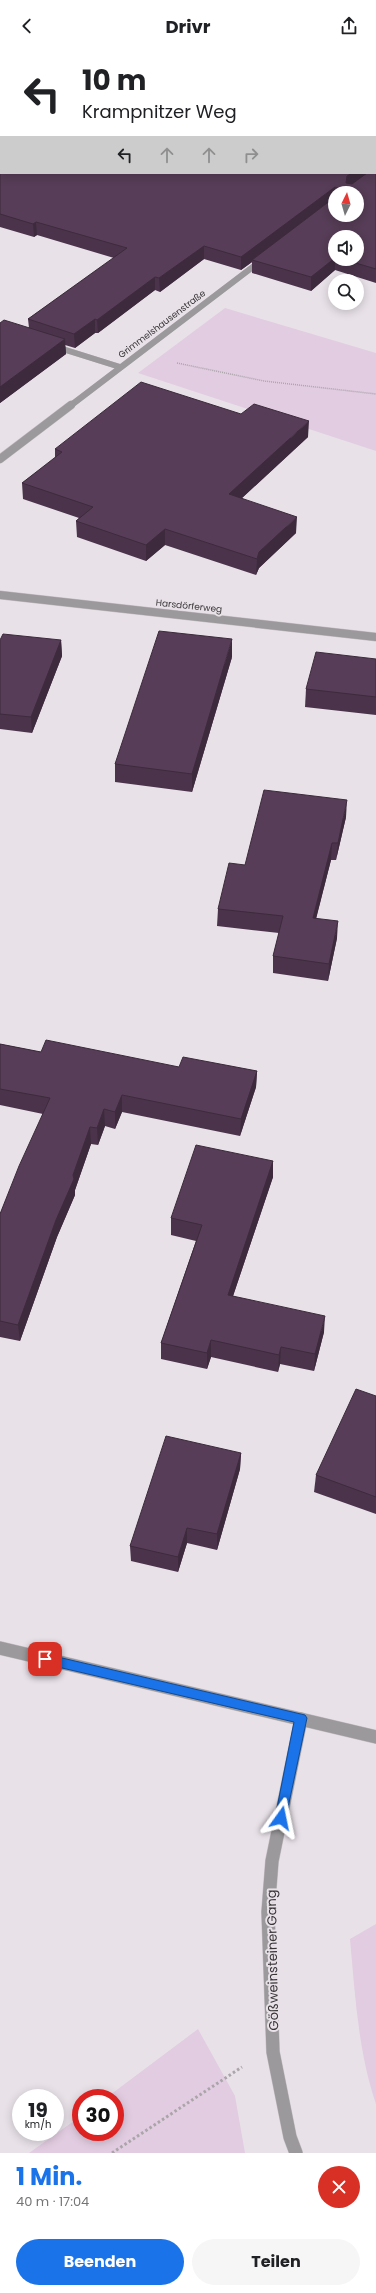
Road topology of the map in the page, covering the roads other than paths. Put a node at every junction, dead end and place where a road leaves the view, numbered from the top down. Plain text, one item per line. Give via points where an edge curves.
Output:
1 (266, 256) edge
2 (45, 343) edge
3 (120, 367) junction
4 (0, 459) edge
5 (0, 595) edge
6 (376, 637) edge
7 (0, 1648) edge
8 (301, 1718) junction
9 (376, 1736) edge
10 (296, 2153) edge

1 - 3 street, Grimmelshausenstraße
2 - 3 street
3 - 4 street, Grimmelshausenstraße
5 - 6 street, Harsdörferweg
7 - 8 street
8 - 9 street
8 - 10 street, Gößweinsteiner Gang via 272,1861 268,1912 273,2052 290,2137

